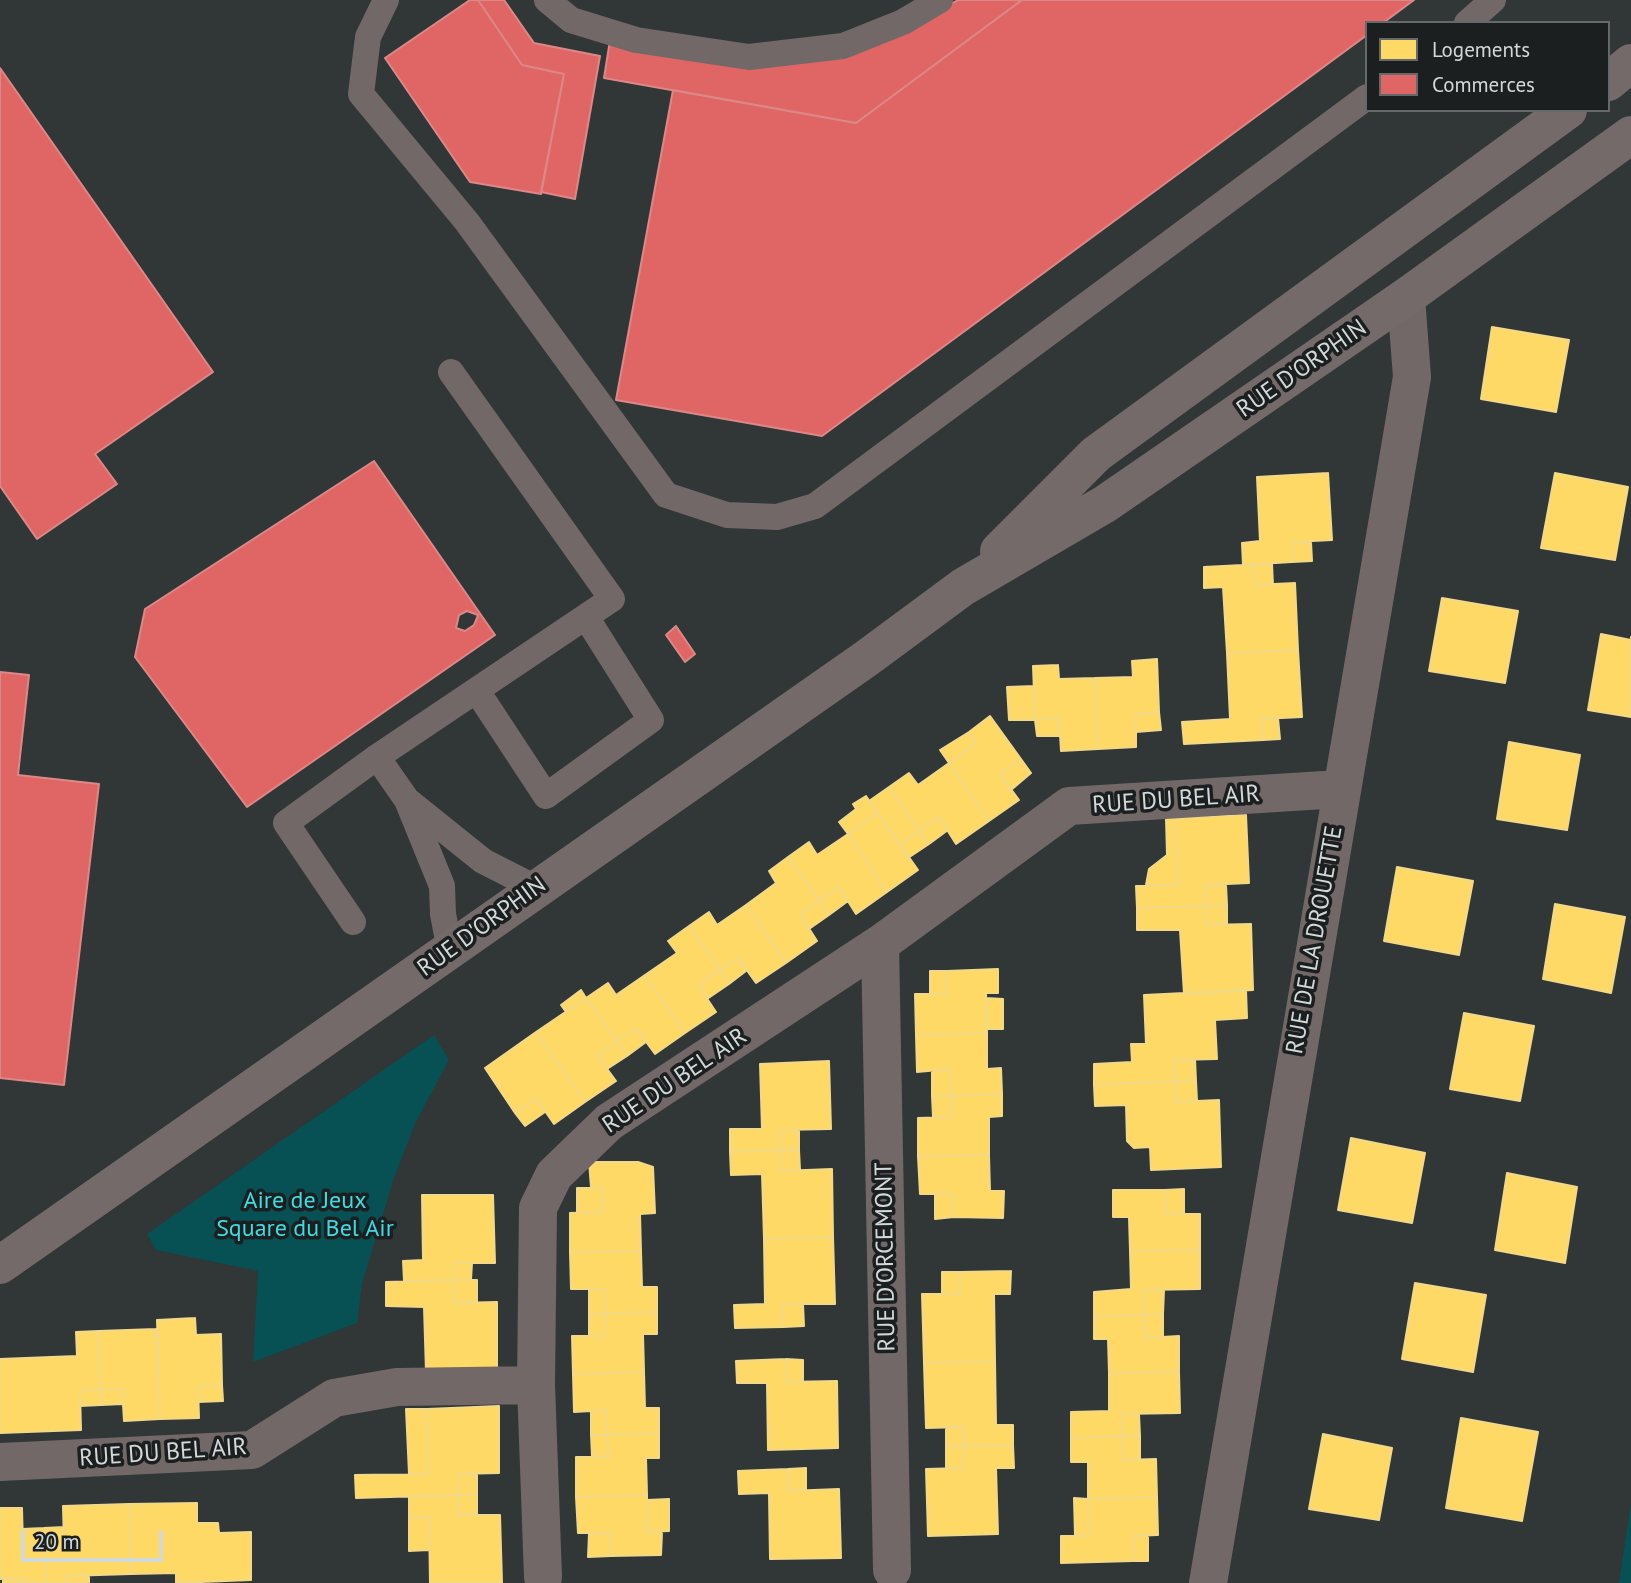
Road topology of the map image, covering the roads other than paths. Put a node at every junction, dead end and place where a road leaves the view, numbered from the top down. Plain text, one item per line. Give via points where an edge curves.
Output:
1 (386, 0) edge
2 (547, 0) edge
3 (940, 0) edge
4 (1493, 0) edge
5 (1469, 21) edge
6 (1631, 63) edge
7 (1610, 80) edge
8 (1365, 98) edge
9 (1565, 112) edge
10 (1631, 135) edge
11 (1391, 240) junction
12 (1406, 297) junction
13 (451, 372) dead end
14 (963, 587) junction
15 (586, 617) junction
16 (477, 691) junction
17 (377, 757) junction
18 (1340, 789) junction
19 (407, 800) junction
20 (536, 888) junction
21 (353, 922) dead end
22 (880, 944) junction
23 (450, 951) junction
24 (0, 1265) edge
25 (536, 1385) junction
26 (0, 1462) edge
27 (892, 1570) dead end
28 (543, 1577) dead end
29 (1208, 1583) edge

1 - 8 lane via 368,37 361,94 467,222 666,495 727,515 777,517 815,506
2 - 3 lane via 571,20 636,40 749,57 843,46 903,22
4 - 5 lane
6 - 7 main road
9 - 11 main road, RUE D'ORPHIN
10 - 12 main road, RUE D'ORPHIN
11 - 12 main road
11 - 14 main road, RUE D'ORPHIN via 1096,454
12 - 14 main road, RUE D'ORPHIN via 1105,504
12 - 18 street, RUE DE LA DROUETTE via 1412,377
13 - 15 lane via 612,599
14 - 20 main road, RUE D'ORPHIN
15 - 16 lane
15 - 16 lane via 651,720 546,796
16 - 17 lane
17 - 19 lane
17 - 21 lane via 286,823
18 - 22 street, RUE DU BEL AIR via 1069,806
18 - 29 street, RUE DE LA DROUETTE
19 - 20 lane via 483,861
19 - 23 lane via 442,886
20 - 23 main road, RUE D'ORPHIN
22 - 25 street, RUE DU BEL AIR via 609,1122 554,1175 538,1208
22 - 27 street, RUE D'ORCEMONT
23 - 24 main road, RUE D'ORPHIN
25 - 26 street, RUE DU BEL AIR via 397,1388 334,1398 252,1450
25 - 28 street

